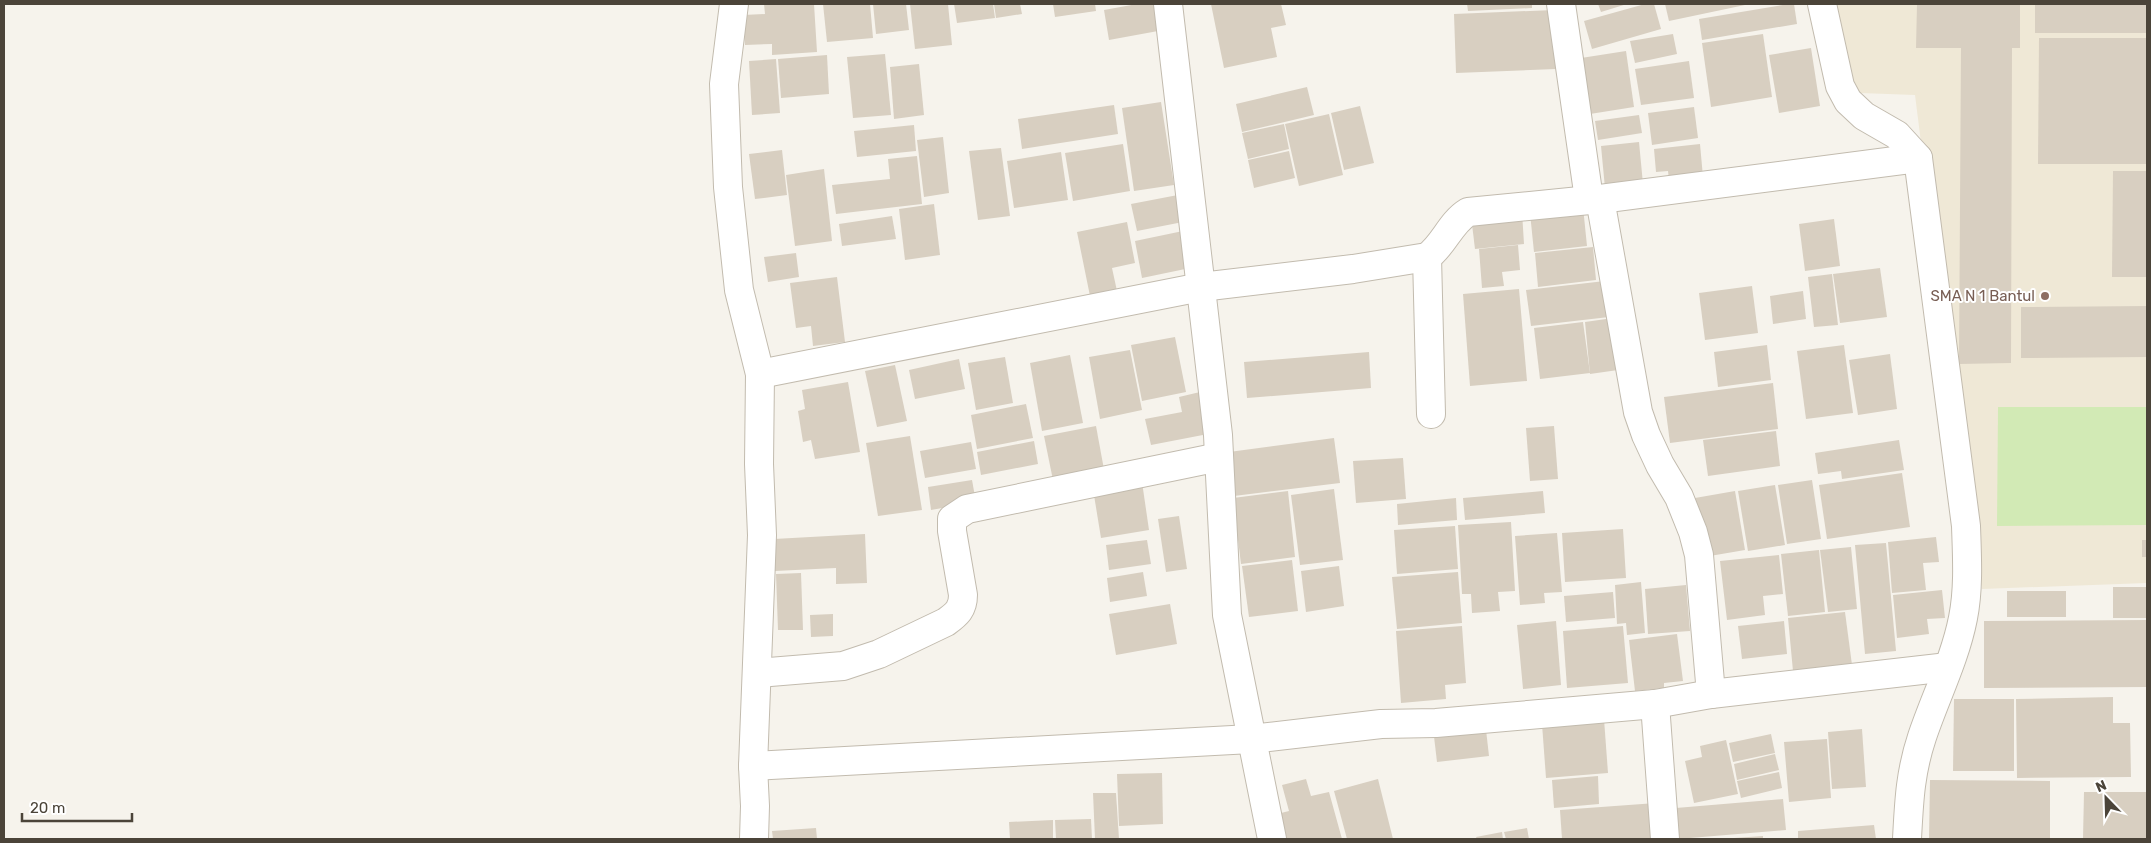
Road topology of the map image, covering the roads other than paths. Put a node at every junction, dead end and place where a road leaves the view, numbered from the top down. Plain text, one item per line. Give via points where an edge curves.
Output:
1 (734, 4) edge
2 (1168, 4) edge
3 (1562, 4) edge
4 (1822, 4) edge
5 (1918, 158) junction
6 (1595, 199) junction
7 (1427, 257) junction
8 (1201, 287) junction
9 (760, 374) junction
10 (1431, 414) dead end
11 (1219, 457) junction
12 (1948, 667) junction
13 (756, 672) junction
14 (1710, 694) junction
15 (1655, 704) junction
16 (1251, 739) junction
17 (753, 766) junction
18 (754, 839) edge
19 (1272, 839) edge
20 (1665, 839) edge
21 (1907, 839) edge

1 - 9 street via 724,84 728,188 739,290
2 - 8 street
3 - 6 street
4 - 5 street via 1840,86 1848,101 1864,116 1897,135
5 - 6 street
5 - 12 street via 1966,526 1964,618
6 - 7 street via 1468,212 1459,217 1435,252
6 - 14 street via 1638,412 1646,435 1688,516 1699,556
7 - 8 street
7 - 10 street
8 - 9 street
8 - 11 street
9 - 13 street via 762,535
11 - 13 street via 967,509 952,519 963,595 958,614 852,664
11 - 16 street via 1227,614
12 - 14 street
12 - 21 street via 1910,780
13 - 17 street
14 - 15 street
15 - 16 street via 1381,724
15 - 20 street
16 - 17 street
16 - 19 street
17 - 18 street

